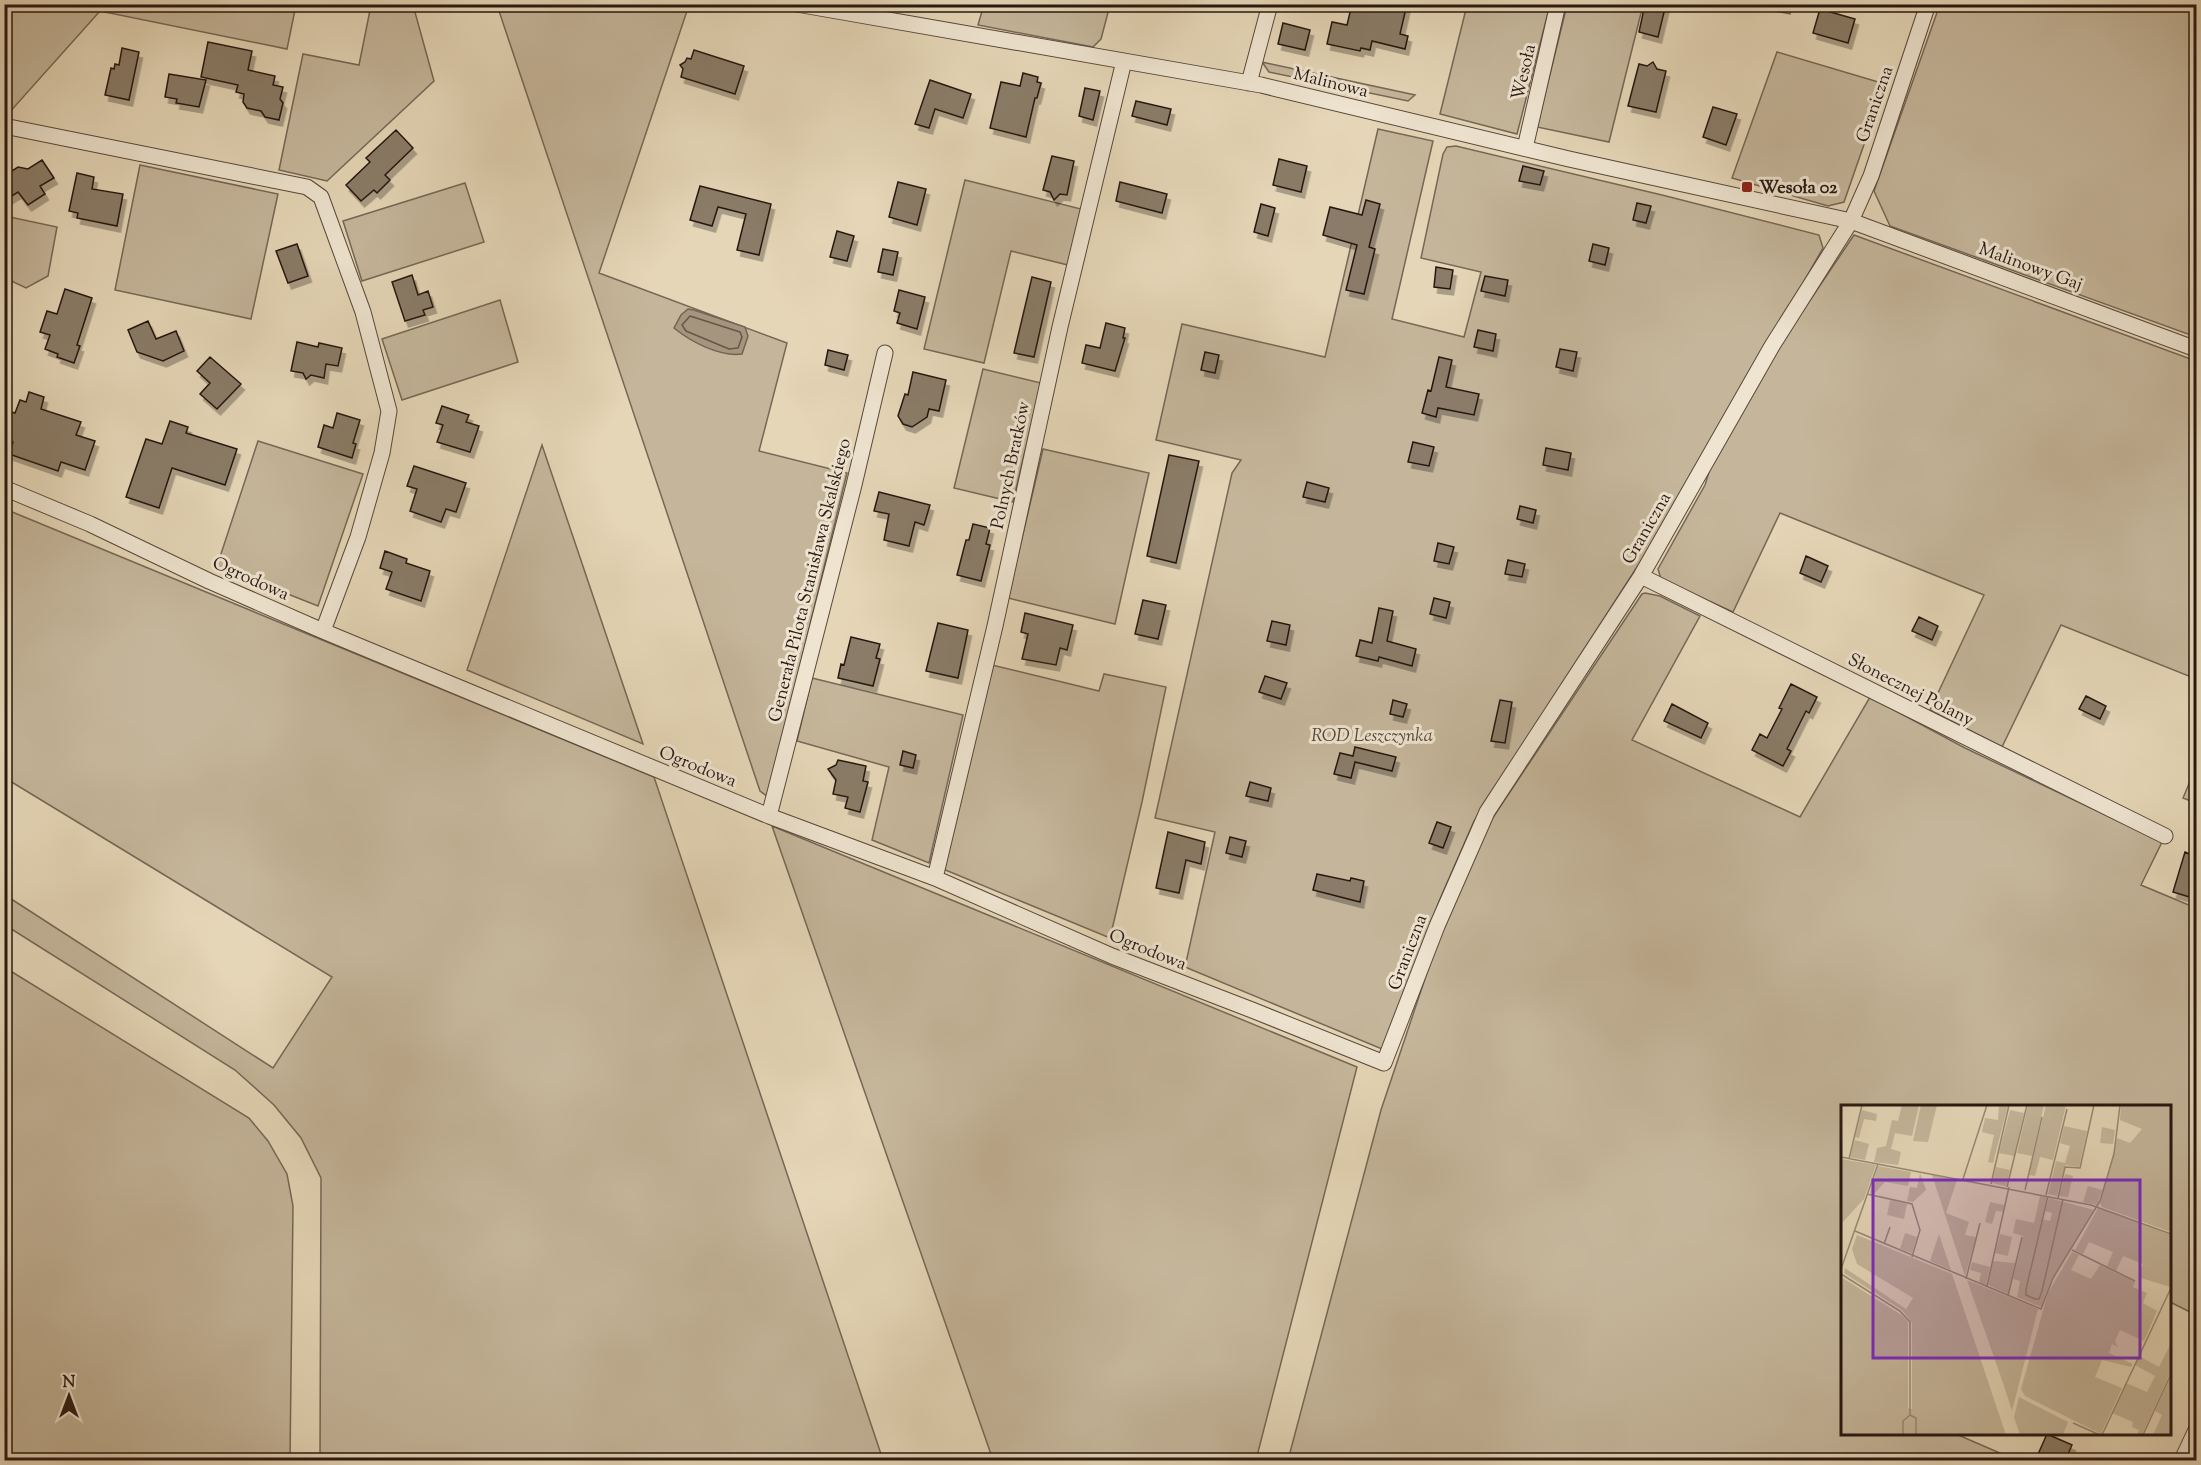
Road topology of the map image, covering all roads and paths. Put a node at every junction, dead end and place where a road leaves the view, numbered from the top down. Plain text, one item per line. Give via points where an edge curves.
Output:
1 (797, 4) edge
2 (1270, 4) edge
3 (1558, 4) edge
4 (1928, 4) edge
5 (1125, 61) junction
6 (1249, 83) junction
7 (4, 126) edge
8 (1525, 148) junction
9 (1851, 222) junction
10 (2196, 349) edge
11 (885, 353) dead end
12 (4, 488) edge
13 (1641, 576) junction
14 (323, 631) junction
15 (769, 816) junction
16 (2165, 836) dead end
17 (935, 878) junction
18 (1384, 1063) joint
19 (2196, 1430) edge
20 (2182, 1461) edge

1 - 5 street, Malinowa
2 - 6 street
3 - 8 street, Wesoła
4 - 9 street, Graniczna via 1871,176
5 - 6 street, Malinowa
5 - 17 street, Polnych Bratków via 1060,327
6 - 8 street, Malinowa
7 - 14 street via 307,187 321,197 363,312 389,411 382,453 358,537
8 - 9 street, Malinowa
9 - 10 street, Malinowy Gaj
9 - 13 street, Graniczna via 1772,346
11 - 15 street, Generała Pilota Stanisława Skalskiego
12 - 14 street, Ogrodowa
13 - 16 street, Słonecznej Polany
13 - 18 street, Graniczna via 1487,812
14 - 15 street, Ogrodowa
15 - 17 street, Ogrodowa
17 - 18 street, Ogrodowa via 1112,956
19 - 20 street

